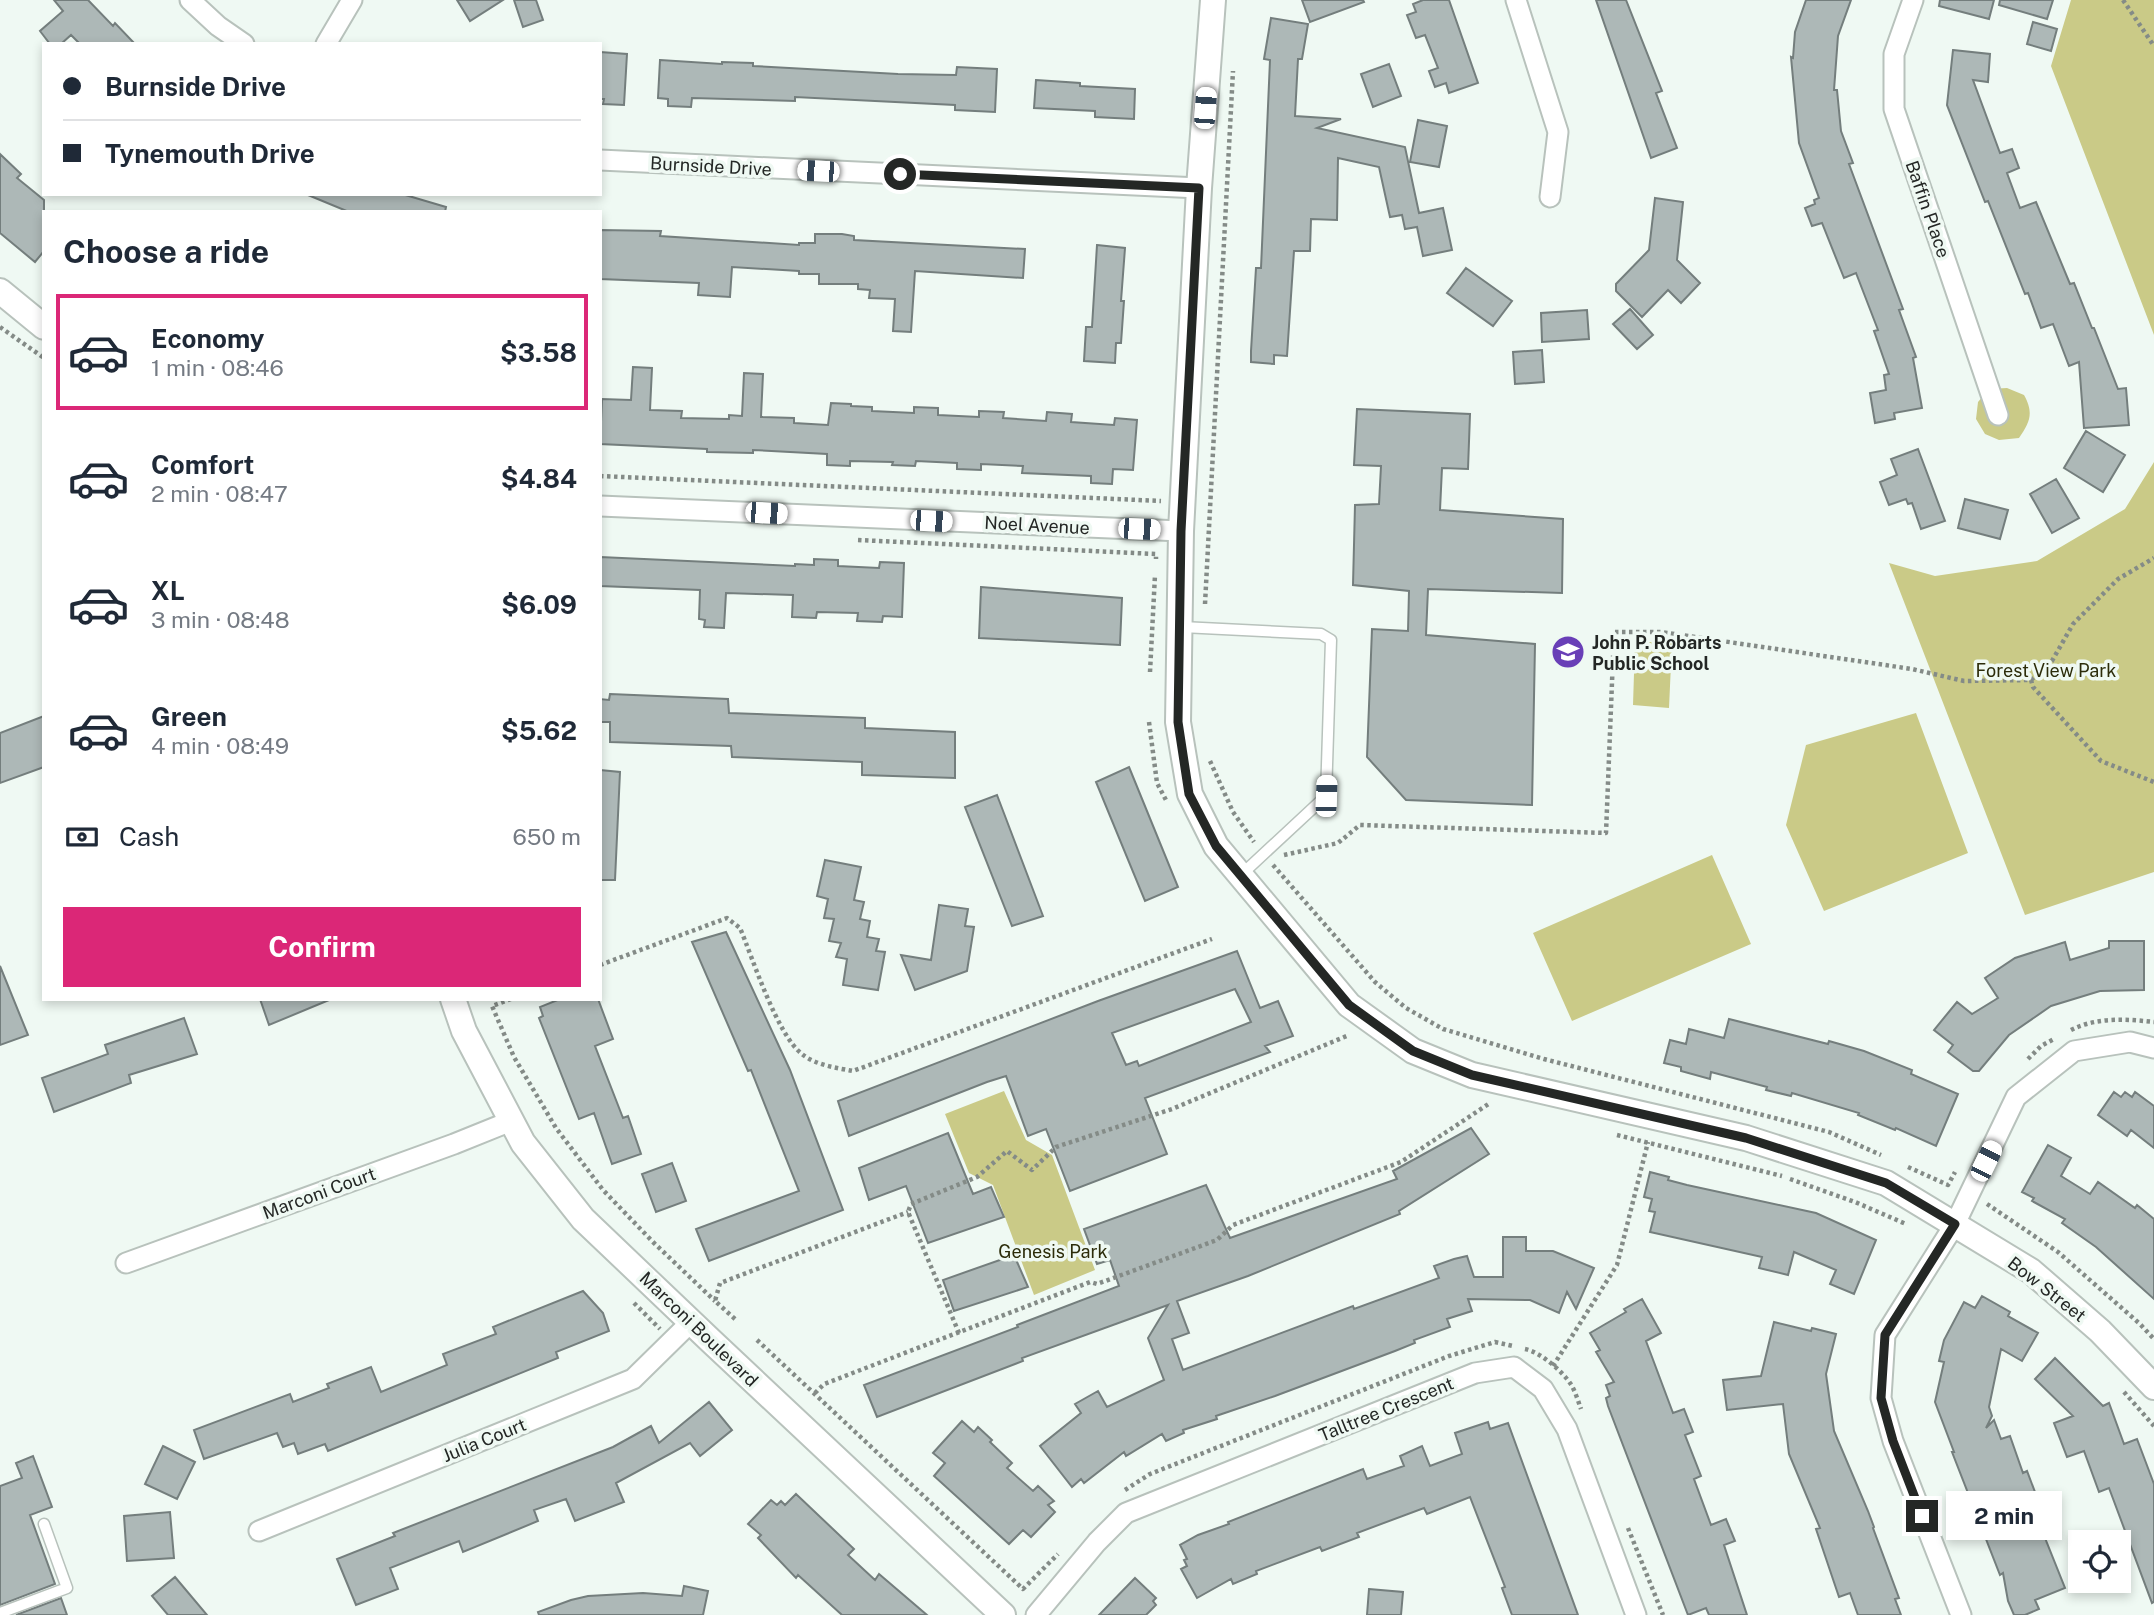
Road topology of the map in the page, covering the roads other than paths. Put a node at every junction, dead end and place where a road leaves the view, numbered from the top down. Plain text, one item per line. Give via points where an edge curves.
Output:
1 (190, 0) edge
2 (352, 0) edge
3 (1213, 0) edge
4 (1516, 0) edge
5 (1913, 0) edge
6 (241, 42) edge
7 (327, 42) edge
8 (602, 160) edge
9 (1199, 188) junction
10 (1550, 197) dead end
11 (0, 292) edge
12 (42, 325) edge
13 (1998, 415) dead end
14 (602, 506) edge
15 (1181, 531) junction
16 (1192, 628) junction
17 (1241, 875) junction
18 (454, 1001) edge
19 (2154, 1048) edge
20 (511, 1121) junction
21 (1955, 1224) junction
22 (126, 1263) dead end
23 (691, 1322) junction
24 (2154, 1387) edge
25 (44, 1524) dead end
26 (259, 1531) dead end
27 (0, 1613) edge
28 (1003, 1615) edge
29 (1036, 1615) edge
30 (1636, 1615) edge
31 (1961, 1615) edge

1 - 6 street
2 - 7 street
3 - 9 street, Bow Street
4 - 10 street via 1558,132
5 - 13 street, Baffin Place via 1894,54 1894,109
8 - 9 street, Burnside Drive
9 - 15 street, Bow Street
11 - 12 street
14 - 15 street, Noel Avenue
15 - 16 street, Bow Street
16 - 17 street, Bow Street via 1178,722 1189,794 1216,846
16 - 17 lane via 1321,634 1331,640 1326,796
17 - 21 street, Bow Street via 1349,1005 1413,1051 1472,1075 1746,1138 1886,1183
18 - 20 street, Marconi Boulevard via 464,1031
19 - 21 street via 2130,1042 2074,1051 2016,1097
20 - 22 street, Marconi Court
20 - 23 street, Marconi Boulevard via 583,1219
21 - 24 street, Bow Street via 2031,1271 2100,1331
21 - 31 street via 1885,1335 1881,1398 1893,1441
23 - 26 street, Julia Court via 633,1379
23 - 28 street, Marconi Boulevard
25 - 27 lane via 67,1588
29 - 30 street, Talltree Crescent via 1126,1513 1475,1373 1514,1367 1544,1389 1567,1429

